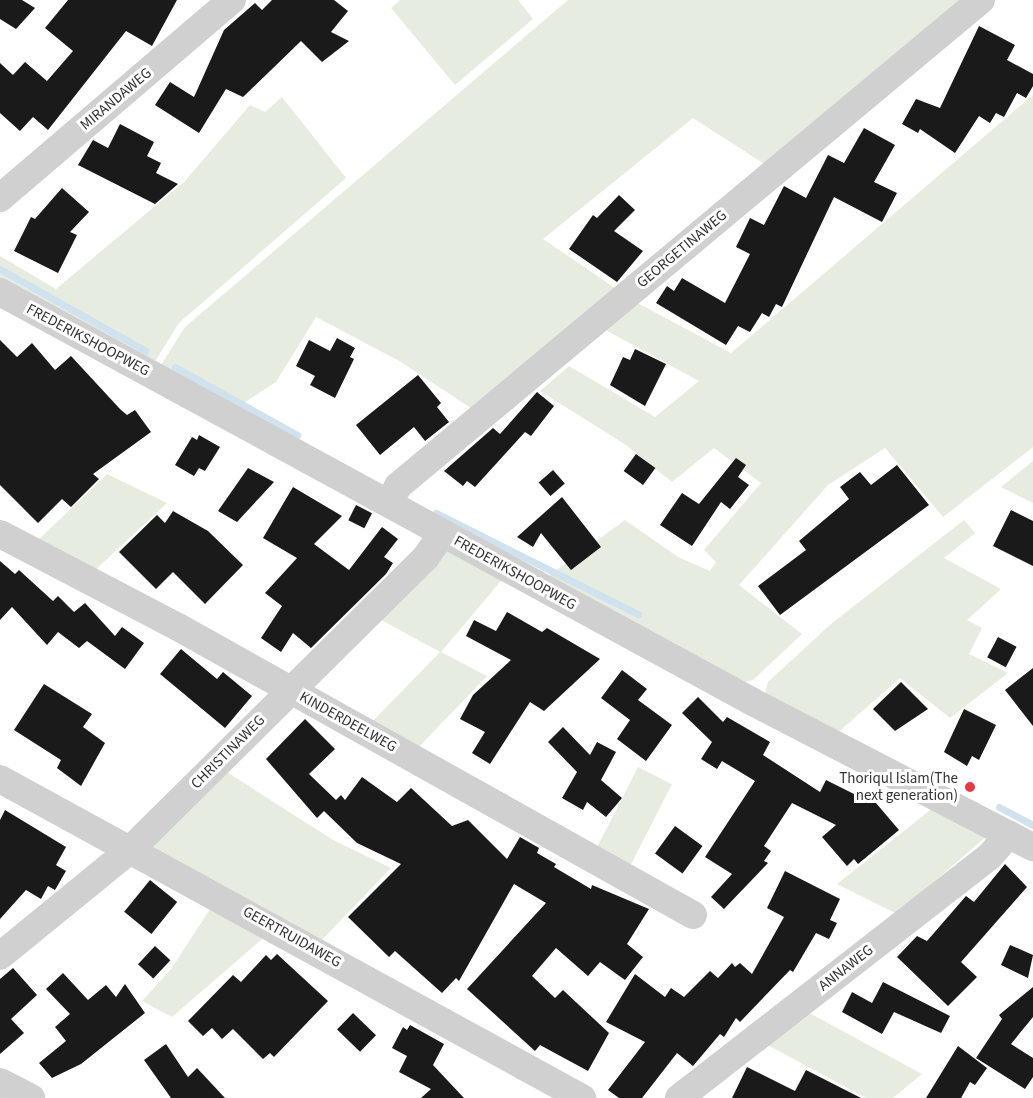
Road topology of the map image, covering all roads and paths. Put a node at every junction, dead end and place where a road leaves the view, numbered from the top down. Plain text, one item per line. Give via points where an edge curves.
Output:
1 (232, 0) edge
2 (981, 0) edge
3 (4, 189) edge
4 (0, 292) edge
5 (389, 503) junction
6 (0, 534) edge
7 (443, 534) junction
8 (291, 690) junction
9 (0, 779) edge
10 (1021, 841) edge
11 (131, 849) junction
12 (693, 915) dead end
13 (0, 956) edge
14 (0, 1082) edge
15 (31, 1098) edge
16 (582, 1098) edge
17 (679, 1098) edge

1 - 3 street, MIRANDAWEG
2 - 5 street, GEORGETINAWEG via 398,486
4 - 5 street, FREDERIKSHOOPWEG
5 - 7 street, FREDERIKSHOOPWEG
6 - 8 street, KINDERDEELWEG
7 - 8 street, CHRISTINAWEG via 426,557
7 - 10 street, FREDERIKSHOOPWEG
8 - 11 street, CHRISTINAWEG
8 - 12 street, KINDERDEELWEG
9 - 11 street, GEERTRUIDAWEG
10 - 17 street, ANNAWEG via 989,858
11 - 13 street, CHRISTINAWEG
11 - 16 street, GEERTRUIDAWEG
14 - 15 street

